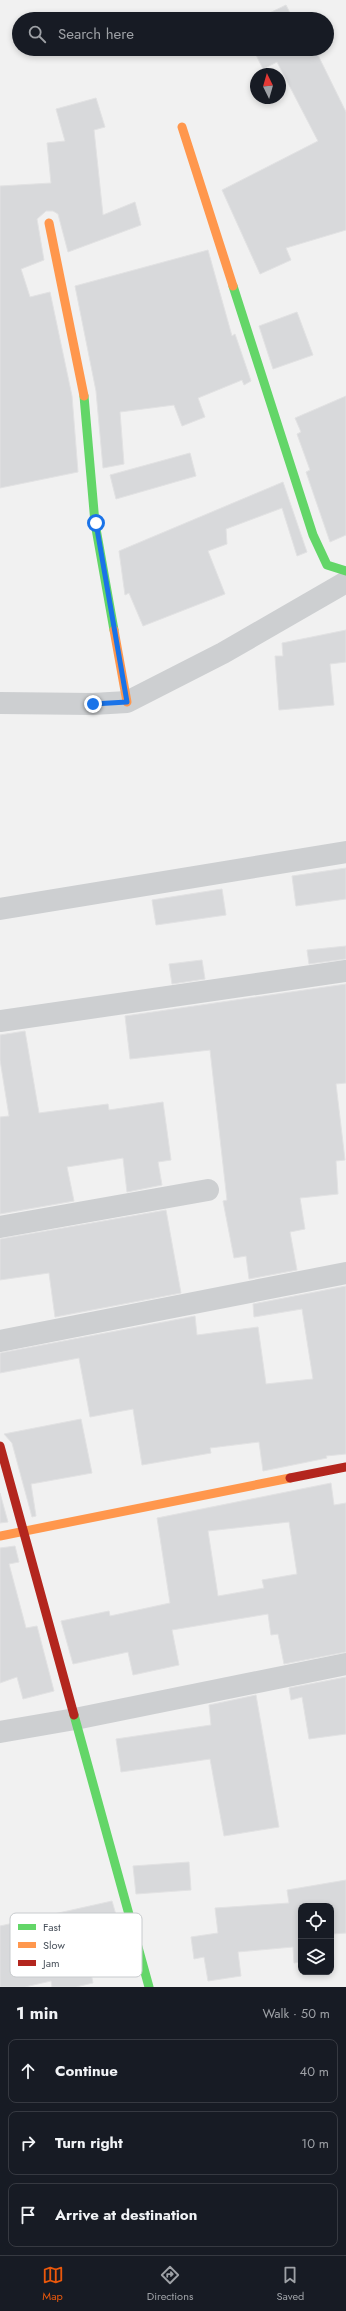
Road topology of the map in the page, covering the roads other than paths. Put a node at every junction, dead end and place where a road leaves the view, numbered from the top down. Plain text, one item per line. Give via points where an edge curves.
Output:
1 (182, 126) dead end
2 (49, 223) dead end
3 (346, 571) edge
4 (346, 582) edge
5 (127, 702) junction
6 (0, 703) edge
7 (346, 852) edge
8 (0, 909) edge
9 (346, 971) edge
10 (0, 1021) edge
11 (208, 1190) dead end
12 (0, 1227) edge
13 (346, 1273) edge
14 (0, 1341) edge
15 (0, 1446) edge
16 (346, 1467) edge
17 (24, 1531) junction
18 (0, 1536) edge
19 (346, 1664) edge
20 (75, 1719) junction
21 (0, 1732) edge
22 (129, 1913) edge
23 (142, 1962) edge
24 (149, 1987) edge

1 - 3 street via 313,535 327,565
2 - 5 street via 84,394 96,523
4 - 5 street via 223,653
5 - 6 street
7 - 8 street
9 - 10 street
11 - 12 street
13 - 14 street
15 - 17 street
16 - 17 street
17 - 18 street
17 - 20 street
19 - 20 street
20 - 21 street
20 - 22 street
23 - 24 street

